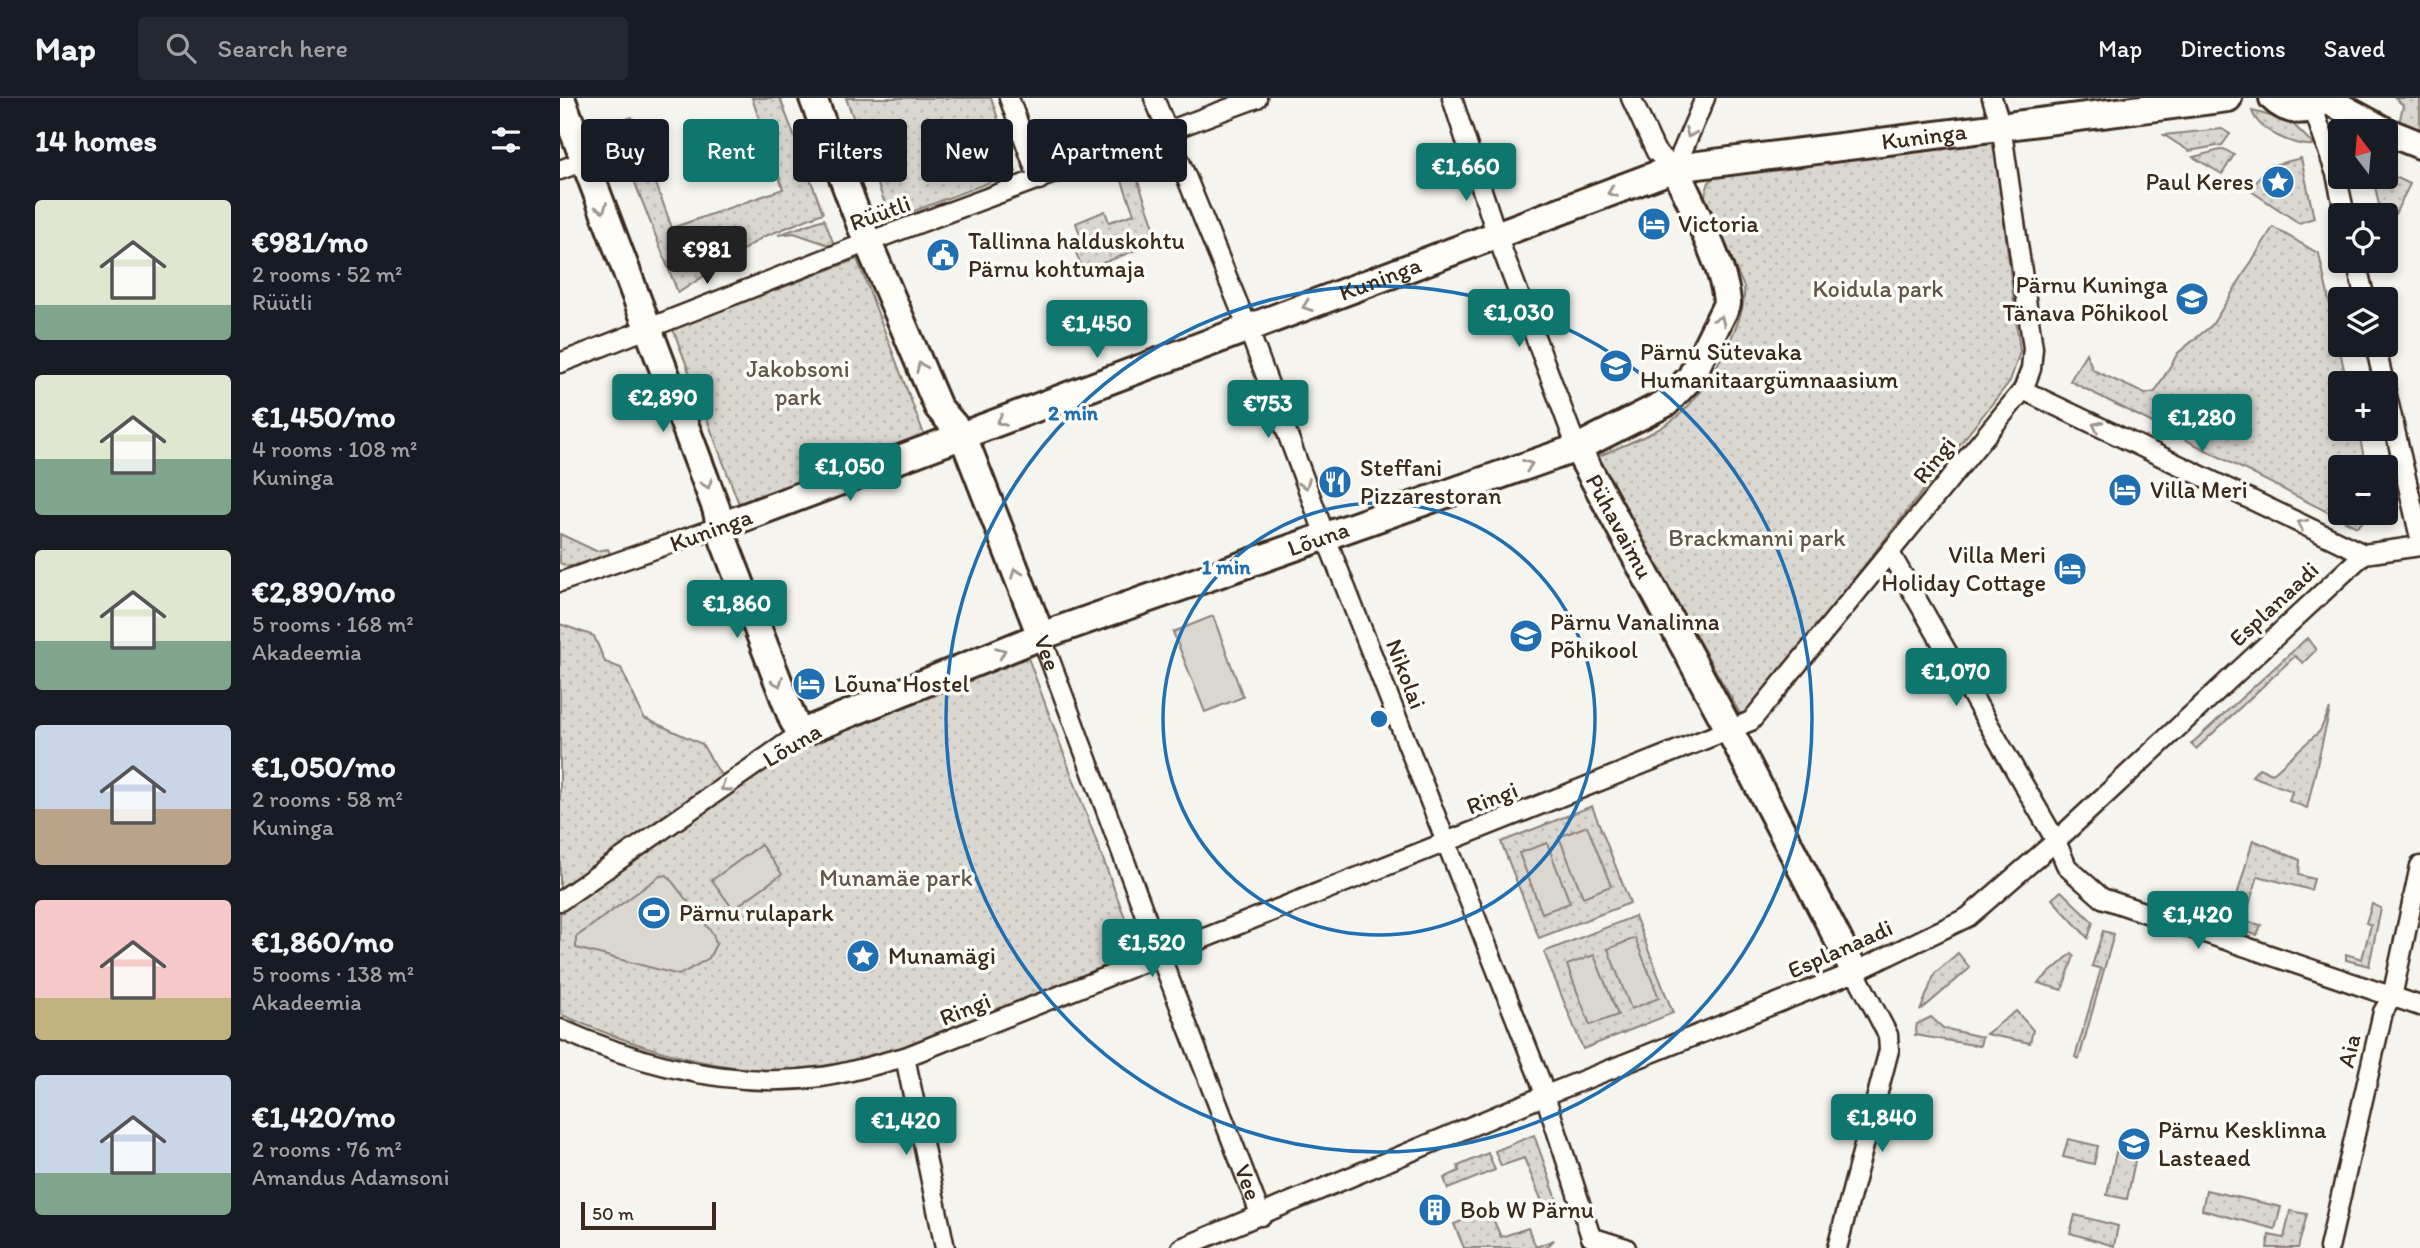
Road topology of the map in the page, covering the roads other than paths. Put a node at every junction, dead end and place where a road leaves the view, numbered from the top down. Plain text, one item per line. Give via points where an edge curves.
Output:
1 (561, 98) edge
2 (813, 98) edge
3 (1009, 98) edge
4 (1154, 98) edge
5 (1257, 98) edge
6 (1452, 98) edge
7 (1631, 98) edge
8 (1705, 98) edge
9 (1992, 98) edge
10 (2228, 98) edge
11 (2273, 98) edge
12 (2322, 102) edge
13 (1162, 119) edge
14 (2358, 119) edge
15 (1187, 124) edge
16 (2001, 125) junction
17 (2328, 128) edge
18 (2398, 137) edge
19 (2420, 145) edge
20 (1027, 146) edge
21 (572, 166) edge
22 (1675, 168) junction
23 (1187, 179) edge
24 (1034, 182) edge
25 (1497, 236) junction
26 (868, 242) junction
27 (649, 328) junction
28 (1248, 328) junction
29 (560, 363) edge
30 (2023, 390) junction
31 (963, 436) junction
32 (2398, 441) edge
33 (1577, 448) junction
34 (721, 526) junction
35 (1326, 538) junction
36 (2420, 538) edge
37 (2420, 546) edge
38 (1890, 553) junction
39 (2364, 554) junction
40 (560, 582) edge
41 (1041, 636) junction
42 (1730, 731) junction
43 (801, 733) junction
44 (2056, 841) junction
45 (1446, 842) junction
46 (2420, 866) edge
47 (560, 901) edge
48 (1160, 956) junction
49 (1856, 972) junction
50 (2392, 997) junction
51 (2420, 1006) edge
52 (560, 1029) edge
53 (905, 1057) junction
54 (1546, 1095) junction
55 (1261, 1216) junction
56 (1586, 1242) edge
57 (945, 1248) edge
58 (1181, 1248) edge
59 (1626, 1248) edge
60 (1837, 1248) edge
61 (2329, 1248) edge

1 - 21 street
2 - 26 street, Vee
3 - 20 street
4 - 13 street, Nikolai
5 - 15 street, Rüütli
6 - 25 street, Pühavaimu
7 - 22 street via 1656,152
8 -> 22 street
9 - 16 street, Ringi
10 - 16 street, Kuninga
11 - 12 street via 2290,109
12 - 14 street
12 - 17 street
16 - 22 street, Kuninga
16 - 30 street, Ringi via 2033,348
18 - 19 street
21 -> 27 street
22 -> 25 street, Kuninga
33 -> 22 street, Lõuna via 1665,403 1691,377 1723,315 1727,293
23 - 28 street, Nikolai
24 - 26 street, Rüütli
25 -> 28 street, Kuninga
25 - 33 street, Pühavaimu
26 - 27 street, Rüütli
31 -> 26 street, Vee via 938,407
27 - 29 street, Rüütli
27 -> 34 street
28 -> 31 street, Kuninga
28 -> 35 street, Nikolai
30 - 38 street, Ringi
39 -> 30 street
31 - 34 street, Kuninga
41 -> 31 street, Vee
32 - 36 street
35 -> 33 street, Lõuna
33 - 42 street, Pühavaimu
34 - 40 street, Kuninga
34 -> 43 street
35 - 41 street, Lõuna
35 - 45 street, Nikolai
37 - 39 street
38 - 42 street, Ringi via 1776,696 1751,721
38 - 44 street
39 - 44 street, Esplanaadi
43 -> 41 street, Lõuna
41 - 48 street, Vee
42 - 45 street, Ringi
42 - 49 street, Pühavaimu
43 -> 47 street, Lõuna
44 - 49 street, Esplanaadi via 1968,917
44 - 50 street via 2067,867 2102,898
45 - 48 street, Ringi
45 - 54 street, Nikolai
46 - 50 street, Aia
48 - 53 street, Ringi
48 - 55 street, Vee
49 - 54 street, Esplanaadi
49 - 60 street via 1888,1035 1889,1050
50 - 51 street
50 - 61 street, Aia via 2383,1012
52 - 53 street, Ringi via 686,1072 757,1081 822,1077
53 - 57 street
54 - 55 street, Esplanaadi
54 - 56 street, Nikolai
55 - 58 street, Esplanaadi
56 - 59 street, Nikolai

